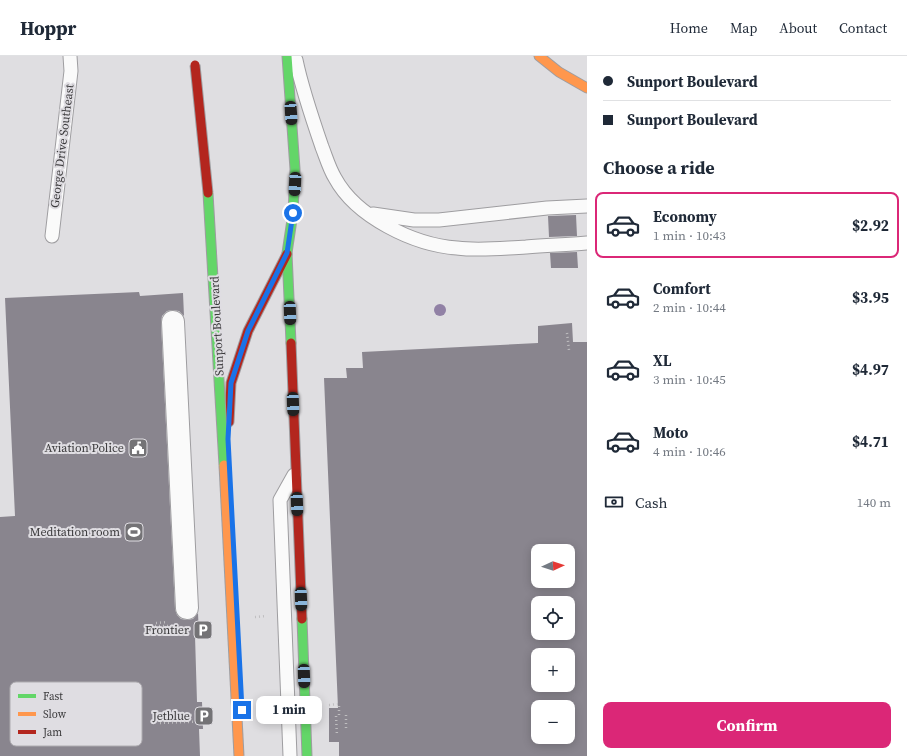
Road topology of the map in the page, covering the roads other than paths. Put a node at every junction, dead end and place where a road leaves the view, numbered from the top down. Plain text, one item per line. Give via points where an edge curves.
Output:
1 (70, 56) edge
2 (287, 56) edge
3 (295, 56) edge
4 (539, 56) edge
5 (195, 65) dead end
6 (587, 88) edge
7 (587, 206) edge
8 (366, 213) junction
9 (52, 236) dead end
10 (587, 243) edge
11 (287, 253) junction
12 (173, 322) dead end
13 (296, 472) junction
14 (187, 608) dead end
15 (239, 756) edge
16 (244, 756) edge
17 (290, 756) edge
18 (307, 756) edge

1 - 9 lane, George Drive Southeast via 71,71
2 - 11 main road, Sunport Boulevard via 295,170 293,213
3 - 8 lane via 316,130 335,178 349,197
4 - 6 main road via 559,72
5 - 15 main road, Sunport Boulevard, bridge via 211,220
7 - 8 lane via 439,220 390,218
8 - 10 lane via 406,235 455,248 480,250
11 - 13 main road, Sunport Boulevard
11 - 16 main road, Sunport Boulevard via 248,331 231,383 228,439
12 - 14 street
13 - 17 lane via 280,500
13 - 18 main road, Sunport Boulevard

